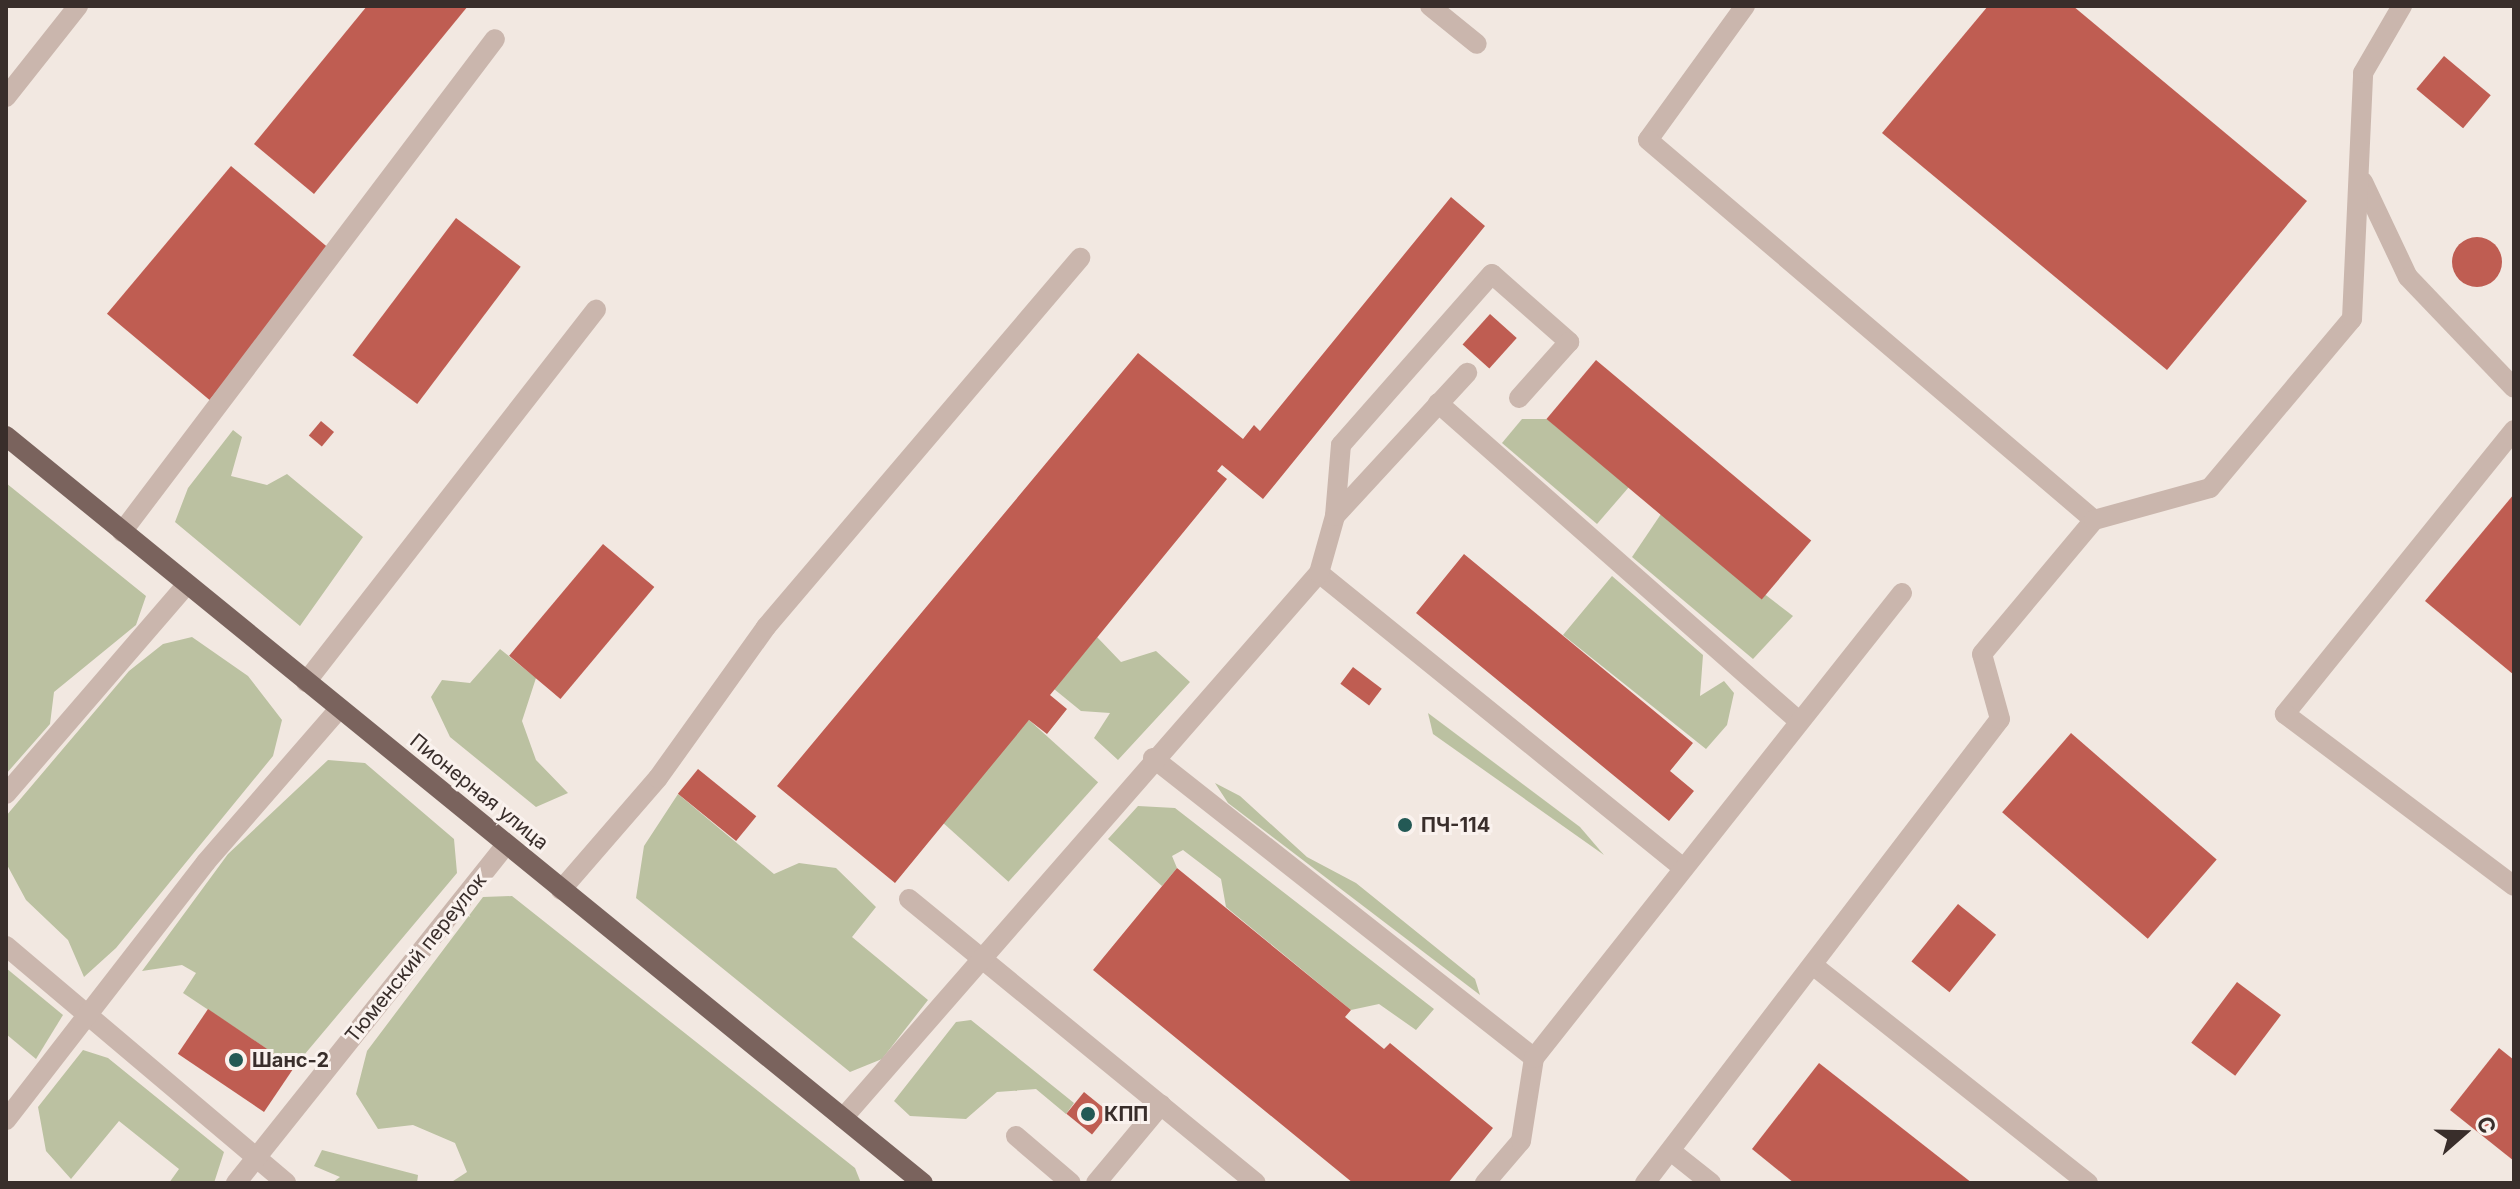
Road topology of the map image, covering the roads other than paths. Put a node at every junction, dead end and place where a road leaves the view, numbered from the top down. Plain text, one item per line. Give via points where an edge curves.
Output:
1 (78, 6) edge
2 (1430, 6) edge
3 (1745, 6) edge
4 (2402, 6) edge
5 (495, 39) dead end
6 (1477, 44) dead end
7 (6, 97) edge
8 (2361, 178) junction
9 (1080, 258) dead end
10 (596, 310) dead end
11 (1467, 373) dead end
12 (2514, 388) edge
13 (1519, 398) dead end
14 (1438, 403) junction
15 (2514, 430) edge
16 (6, 436) edge
17 (1335, 516) junction
18 (2094, 520) junction
19 (122, 532) junction
20 (1319, 573) junction
21 (187, 584) junction
22 (1902, 593) dead end
23 (306, 682) junction
24 (339, 709) junction
25 (1797, 719) junction
26 (1153, 758) junction
27 (6, 794) edge
28 (505, 846) junction
29 (1683, 868) junction
30 (2514, 886) edge
31 (561, 890) junction
32 (909, 899) dead end
33 (6, 946) edge
34 (980, 957) junction
35 (1814, 966) junction
36 (88, 1017) junction
37 (1534, 1058) junction
38 (1161, 1105) junction
39 (843, 1118) junction
40 (6, 1120) edge
41 (1016, 1136) dead end
42 (1672, 1152) junction
43 (255, 1158) junction
44 (236, 1183) edge
45 (286, 1183) edge
46 (923, 1183) edge
47 (1071, 1183) edge
48 (1096, 1183) edge
49 (1256, 1183) edge
50 (1485, 1183) edge
51 (1645, 1183) edge
52 (1711, 1183) edge
53 (2088, 1183) edge

1 - 7 street
2 - 6 street
3 - 18 street via 1648,140
4 - 8 street via 2363,73
5 - 19 street
8 - 12 street via 2408,277
8 - 18 street via 2352,319 2210,488
9 - 31 street via 766,627 658,778
10 - 23 street
11 - 14 street
13 - 17 street via 1569,342 1492,274 1341,445
14 - 17 street
14 - 25 street
15 - 30 street via 2285,714
16 - 19 main road, Пионерная улица
17 - 20 street
18 - 35 street via 1982,654 2000,719
19 - 21 main road, Пионерная улица
20 - 26 street
20 - 29 street
21 - 23 main road, Пионерная улица
21 - 27 street
22 - 25 street
23 - 24 main road, Пионерная улица
24 - 28 main road, Пионерная улица
24 - 36 street via 206,862
25 - 29 street
26 - 34 street
26 - 37 street
28 - 31 main road, Пионерная улица
28 - 43 street, Тюменский переулок
29 - 37 street
31 - 39 main road, Пионерная улица
32 - 34 street
33 - 36 street
34 - 38 street
34 - 39 street
35 - 42 street
35 - 53 street
36 - 40 street
36 - 43 street
37 - 50 street via 1521,1141
38 - 48 street
38 - 49 street
39 - 46 main road, Пионерная улица
41 - 47 street
42 - 51 street
42 - 52 street
43 - 44 street, Тюменский переулок
43 - 45 street

